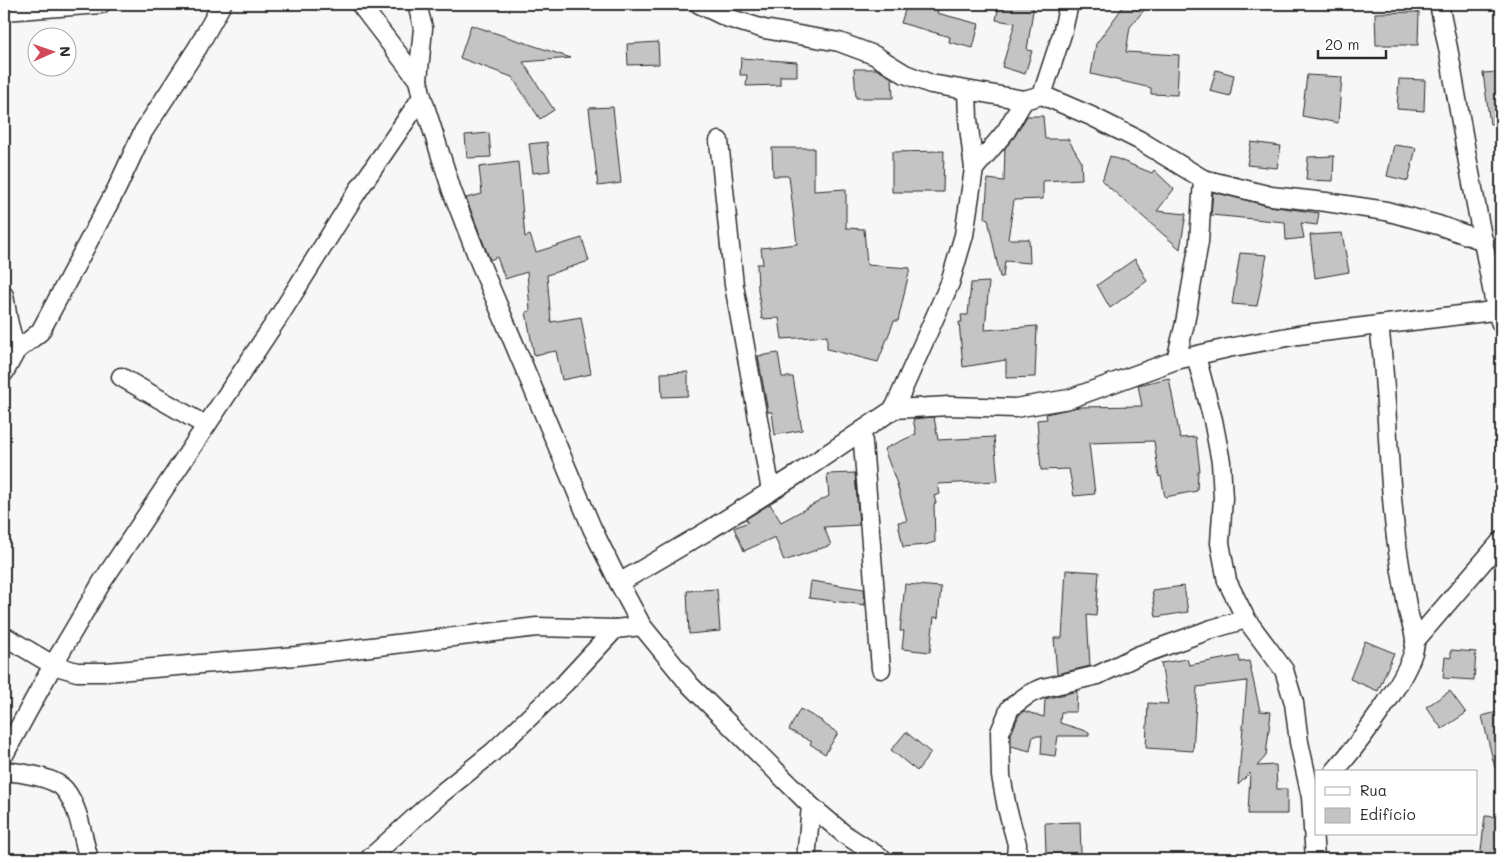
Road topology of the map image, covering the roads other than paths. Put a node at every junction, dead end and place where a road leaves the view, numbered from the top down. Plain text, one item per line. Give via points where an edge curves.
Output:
1 (101, 4) edge
2 (222, 4) edge
3 (360, 4) edge
4 (418, 4) edge
5 (699, 4) edge
6 (1068, 4) edge
7 (1439, 4) edge
8 (4, 11) edge
9 (418, 80) junction
10 (967, 91) junction
11 (1042, 95) junction
12 (422, 97) junction
13 (1024, 100) junction
14 (719, 141) dead end
15 (974, 169) junction
16 (1203, 180) junction
17 (1484, 242) junction
18 (4, 295) edge
19 (1500, 315) edge
20 (1379, 325) junction
21 (16, 351) junction
22 (1196, 356) junction
23 (1176, 360) junction
24 (4, 373) edge
25 (121, 377) dead end
26 (894, 409) junction
27 (205, 425) junction
28 (862, 431) junction
29 (771, 490) junction
30 (1501, 542) edge
31 (618, 584) junction
32 (1246, 619) junction
33 (642, 626) junction
34 (615, 629) junction
35 (4, 636) edge
36 (1415, 641) junction
37 (53, 665) junction
38 (881, 669) dead end
39 (4, 755) edge
40 (1336, 770) edge
41 (4, 771) edge
42 (1314, 794) edge
43 (812, 806) junction
44 (89, 859) edge
45 (369, 859) edge
46 (806, 859) edge
47 (883, 859) edge
48 (1016, 859) edge
49 (1315, 859) edge

1 - 8 street
2 - 21 street via 143,132 117,188 40,332
3 - 9 street
4 - 9 street via 422,28
5 - 10 street via 728,18 764,29 839,42 874,55 931,84
6 - 11 street
7 - 17 street
9 - 12 street
10 - 13 street
10 - 15 street
11 - 13 street
11 - 16 street via 1139,140
12 - 27 street
12 - 31 street via 480,263
13 - 15 street via 1006,131
14 - 29 street via 734,285
15 - 26 street via 964,235 950,283
16 - 17 street via 1271,196 1386,210 1438,224
16 - 23 street via 1199,242
17 - 19 street
18 - 21 street
19 - 20 street
20 - 22 street via 1298,335
20 - 36 street via 1391,492 1399,559
21 - 24 street
22 - 23 street
22 - 32 street via 1221,462 1220,543 1226,582
23 - 26 street via 1069,399 1015,408 949,406
25 - 27 street
26 - 28 street
27 - 37 street via 102,582
28 - 29 street
28 - 38 street
29 - 31 street
30 - 36 street
31 - 33 street
32 - 42 street via 1284,670
32 - 48 street via 1137,656 1098,675 1043,688 1028,694 1010,708 1000,732 1001,776 1017,844
33 - 34 street
33 - 43 street via 690,685
34 - 37 street via 537,627 296,656 106,672 76,672
34 - 45 street via 565,683 492,752
35 - 37 street
36 - 40 street via 1398,684 1357,745
37 - 39 street
41 - 44 street via 47,779 64,788 75,807
42 - 49 street
43 - 46 street
43 - 47 street via 844,834

